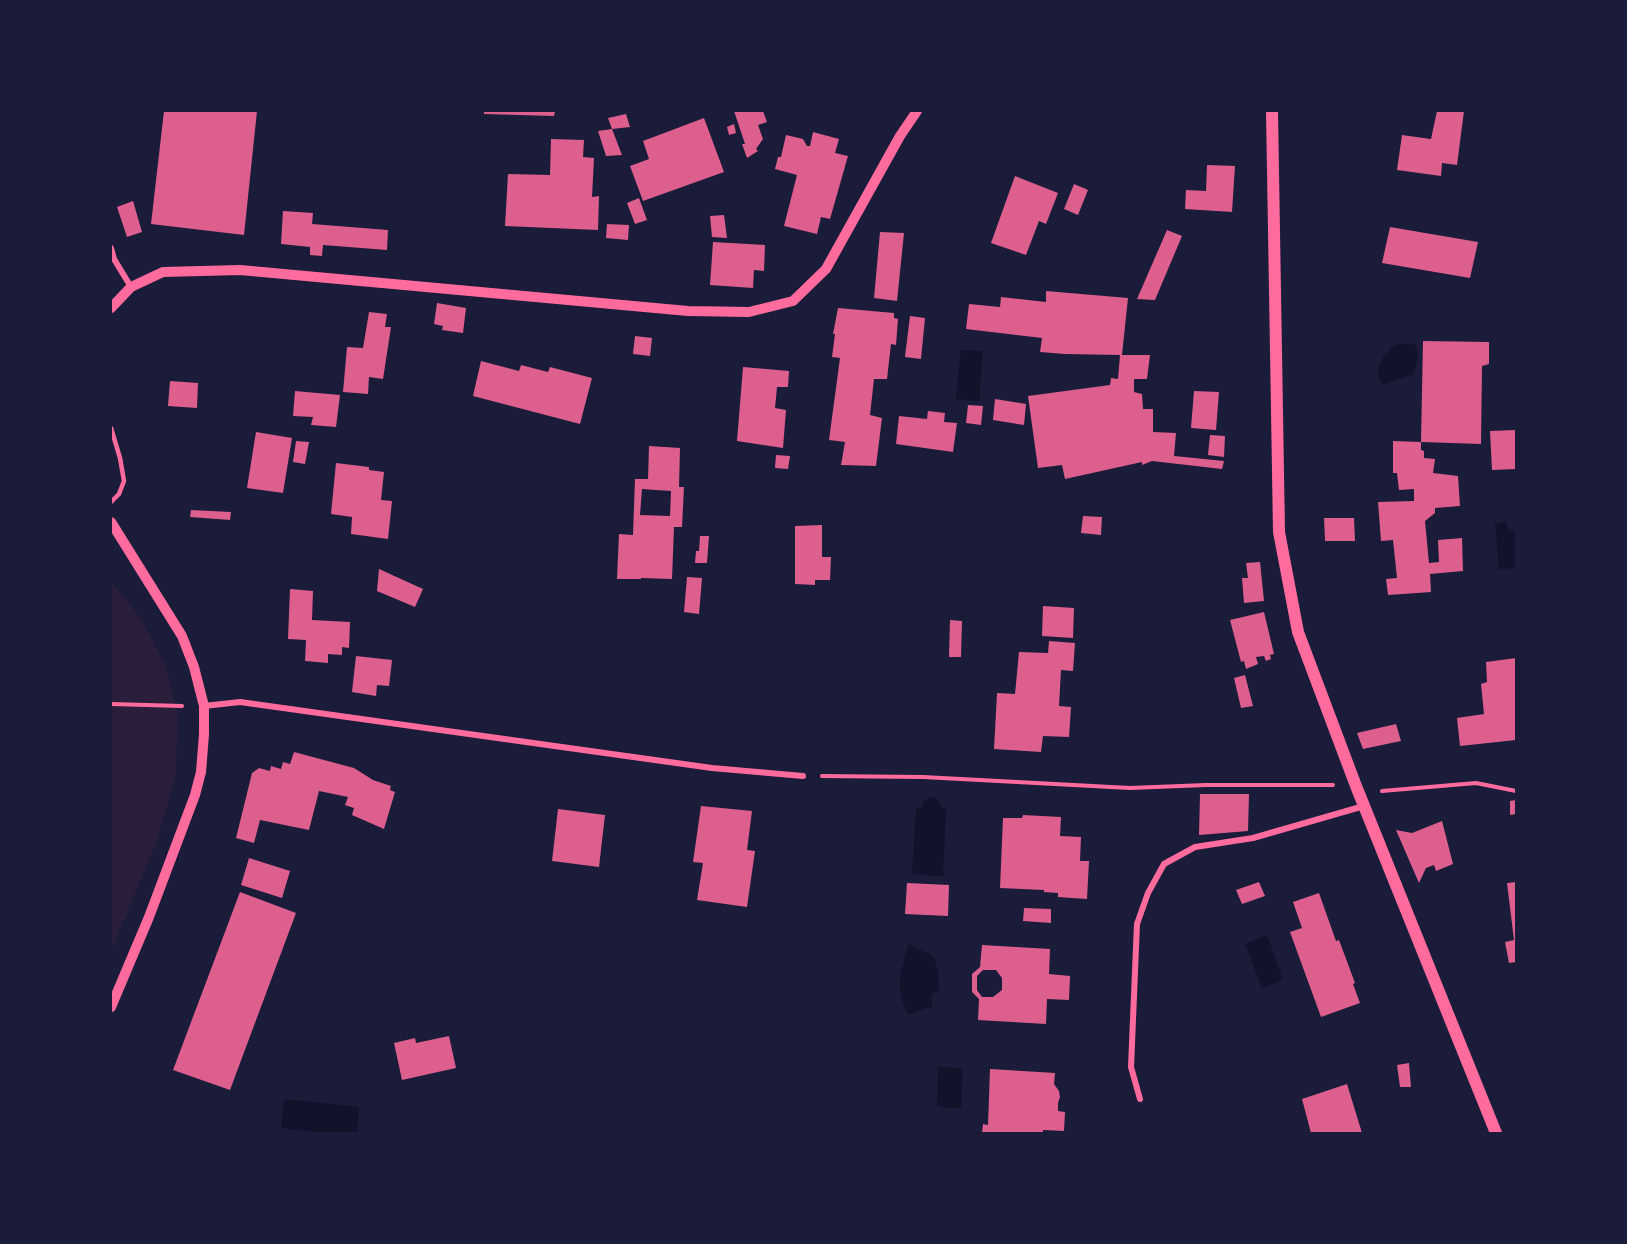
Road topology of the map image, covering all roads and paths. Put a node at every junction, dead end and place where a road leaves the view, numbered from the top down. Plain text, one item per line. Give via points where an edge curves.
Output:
1 (917, 111) edge
2 (1272, 111) edge
3 (111, 248) edge
4 (131, 287) junction
5 (111, 308) edge
6 (111, 428) edge
7 (111, 502) edge
8 (111, 522) edge
9 (111, 704) edge
10 (204, 706) junction
11 (803, 776) joint
12 (1356, 786) junction
13 (1516, 791) edge
14 (1364, 806) junction
15 (111, 1007) edge
16 (1140, 1099) dead end
17 (1496, 1133) edge

1 - 4 street via 826,269 793,301 749,312 688,311 240,270 163,272
2 - 12 main road via 1279,532 1298,632
3 - 4 street
4 - 5 street
6 - 7 lane via 123,481
8 - 10 street via 182,636
9 - 10 path
10 - 11 street via 240,702 712,768
10 - 15 street via 201,772 195,795
11 - 12 path via 923,777 1130,788
12 - 13 path via 1384,791 1476,783
12 - 14 main road
14 - 16 street via 1253,838 1195,847 1164,864 1137,924 1131,1067
14 - 17 main road

